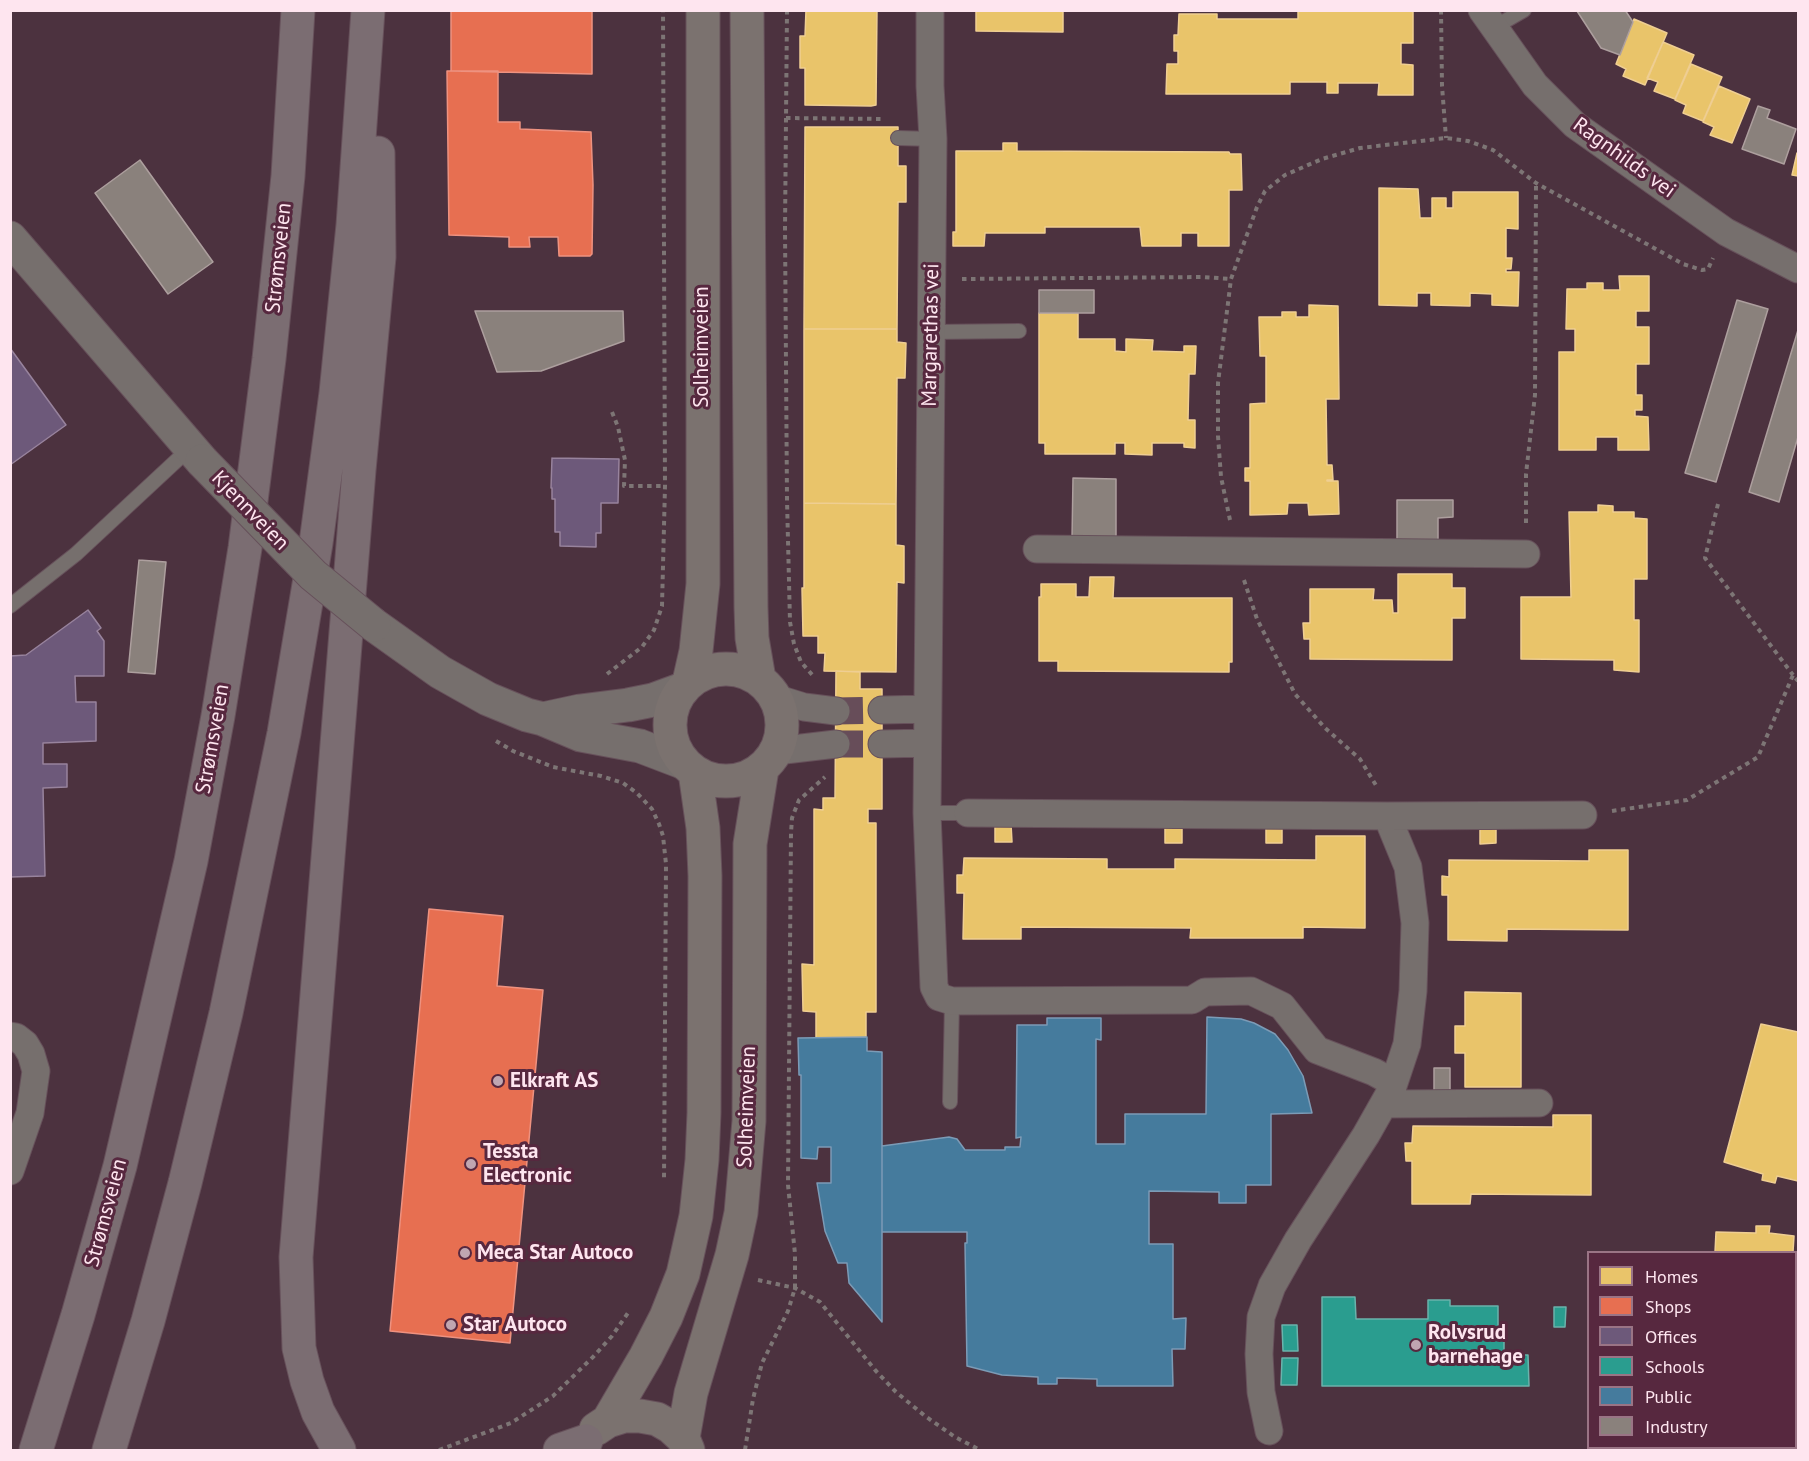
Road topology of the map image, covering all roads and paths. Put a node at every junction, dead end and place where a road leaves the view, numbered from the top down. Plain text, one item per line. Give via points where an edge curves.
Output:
1 (368, 10) edge
2 (376, 10) edge
3 (663, 10) edge
4 (703, 10) edge
5 (747, 10) edge
6 (787, 10) edge
7 (930, 10) edge
8 (1441, 10) edge
9 (1524, 10) edge
10 (297, 19) edge
11 (1487, 19) edge
12 (786, 118) junction
13 (933, 129) junction
14 (898, 138) dead end
15 (1446, 138) junction
16 (1536, 183) junction
17 (1726, 232) junction
18 (10, 238) edge
19 (1798, 269) edge
20 (932, 279) junction
21 (1231, 279) junction
22 (1019, 331) dead end
23 (931, 332) junction
24 (612, 412) dead end
25 (196, 455) junction
26 (665, 486) junction
27 (1718, 504) dead end
28 (1037, 549) dead end
29 (1236, 551) junction
30 (1526, 554) joint
31 (10, 606) edge
32 (1793, 675) junction
33 (605, 677) dead end
34 (1798, 681) edge
35 (821, 683) dead end
36 (686, 686) junction
37 (767, 689) junction
38 (927, 709) junction
39 (882, 710) tunnel mouth
40 (836, 711) tunnel mouth
41 (543, 719) junction
42 (927, 743) junction
43 (836, 744) tunnel mouth
44 (882, 744) tunnel mouth
45 (769, 760) junction
46 (688, 767) junction
47 (828, 775) dead end
48 (601, 776) dead end
49 (927, 813) junction
50 (968, 813) joint
51 (1582, 815) joint
52 (1387, 816) junction
53 (952, 1001) junction
54 (10, 1036) edge
55 (1389, 1093) junction
56 (950, 1102) dead end
57 (1539, 1103) dead end
58 (10, 1171) edge
59 (664, 1186) dead end
60 (750, 1278) dead end
61 (795, 1288) junction
62 (634, 1302) dead end
63 (1269, 1431) dead end
64 (584, 1441) edge
65 (686, 1444) edge
66 (36, 1450) edge
67 (109, 1450) edge
68 (339, 1450) edge
69 (439, 1450) edge
70 (745, 1450) edge
71 (980, 1450) edge

1 - 67 highway via 336,393 284,733 224,1024 179,1206
2 - 68 highway via 379,257 358,470 296,1257 296,1303 307,1381 318,1412
3 - 26 path
4 - 36 main road, Solheimveien via 703,584 696,651
5 - 37 main road via 751,607 752,638
6 - 12 path
7 - 13 street, Margarethas vei
8 - 15 path
9 - 11 lane
10 - 66 highway, Strømsveien via 288,176 269,359 218,716 190,861 120,1166
11 - 17 street, Ragnhilds vei via 1535,85 1575,125
12 - 13 path
12 - 35 path via 790,622 801,662
13 - 14 lane
13 - 20 street, Margarethas vei
15 - 16 path via 1492,150
15 - 21 path via 1360,148 1285,175 1265,191
16 - 17 path via 1683,264 1702,270 1708,269
16 - 30 path via 1535,394 1526,474
17 - 19 street, Ragnhilds vei
18 - 25 street, Kjennveien
20 - 21 path
20 - 23 street, Margarethas vei
21 - 29 path via 1218,383 1218,436 1221,477
22 - 23 lane
23 - 38 street, Margarethas vei
24 - 26 path via 624,460 624,486
25 - 31 lane
25 - 41 street, Kjennveien, bridge via 305,567 374,625 440,672 488,699
26 - 33 path via 662,606 654,630 642,647
27 - 32 path via 1706,558
28 - 29 street
29 - 30 street
29 - 52 path via 1257,618 1295,694 1360,759 1379,792
32 - 34 path
32 - 51 path via 1758,757 1687,800
36 - 37 main road via 708,672 730,669 746,672
36 - 41 street, Kjennveien via 653,700
36 - 46 main road via 674,702 670,733 674,748
37 - 40 street via 804,707
37 - 45 main road via 780,711 782,725
38 - 39 street
38 - 42 street, Margarethas vei
41 - 46 street, Kjennveien via 581,735 640,746
42 - 44 street
42 - 49 street, Margarethas vei
43 - 45 street
45 - 46 main road via 743,779 722,782
45 - 65 main road, Solheimveien via 750,844 749,1121 741,1213 694,1384
46 - 64 main road, Solheimveien via 703,828 705,923 704,1113 696,1216 682,1274 666,1317 641,1366
47 - 61 path via 799,800 790,833 788,1185
48 - 59 path via 623,783 652,808 664,842
49 - 50 lane
49 - 53 street, Margarethas vei via 934,987 939,997
50 - 52 street
51 - 52 street
52 - 55 street via 1408,867 1415,923 1407,1044
53 - 55 street via 1192,1000 1205,992 1251,991 1282,1006 1317,1050 1374,1072
53 - 56 lane
54 - 58 street via 25,1044 36,1071 30,1113
55 - 57 street
55 - 63 street via 1272,1286 1261,1317 1259,1354
60 - 61 path
61 - 70 path via 762,1363
61 - 71 path via 820,1302 896,1392 955,1437
62 - 69 path via 612,1336 553,1396 512,1423
64 - 65 main road via 624,1416 640,1416 671,1427

